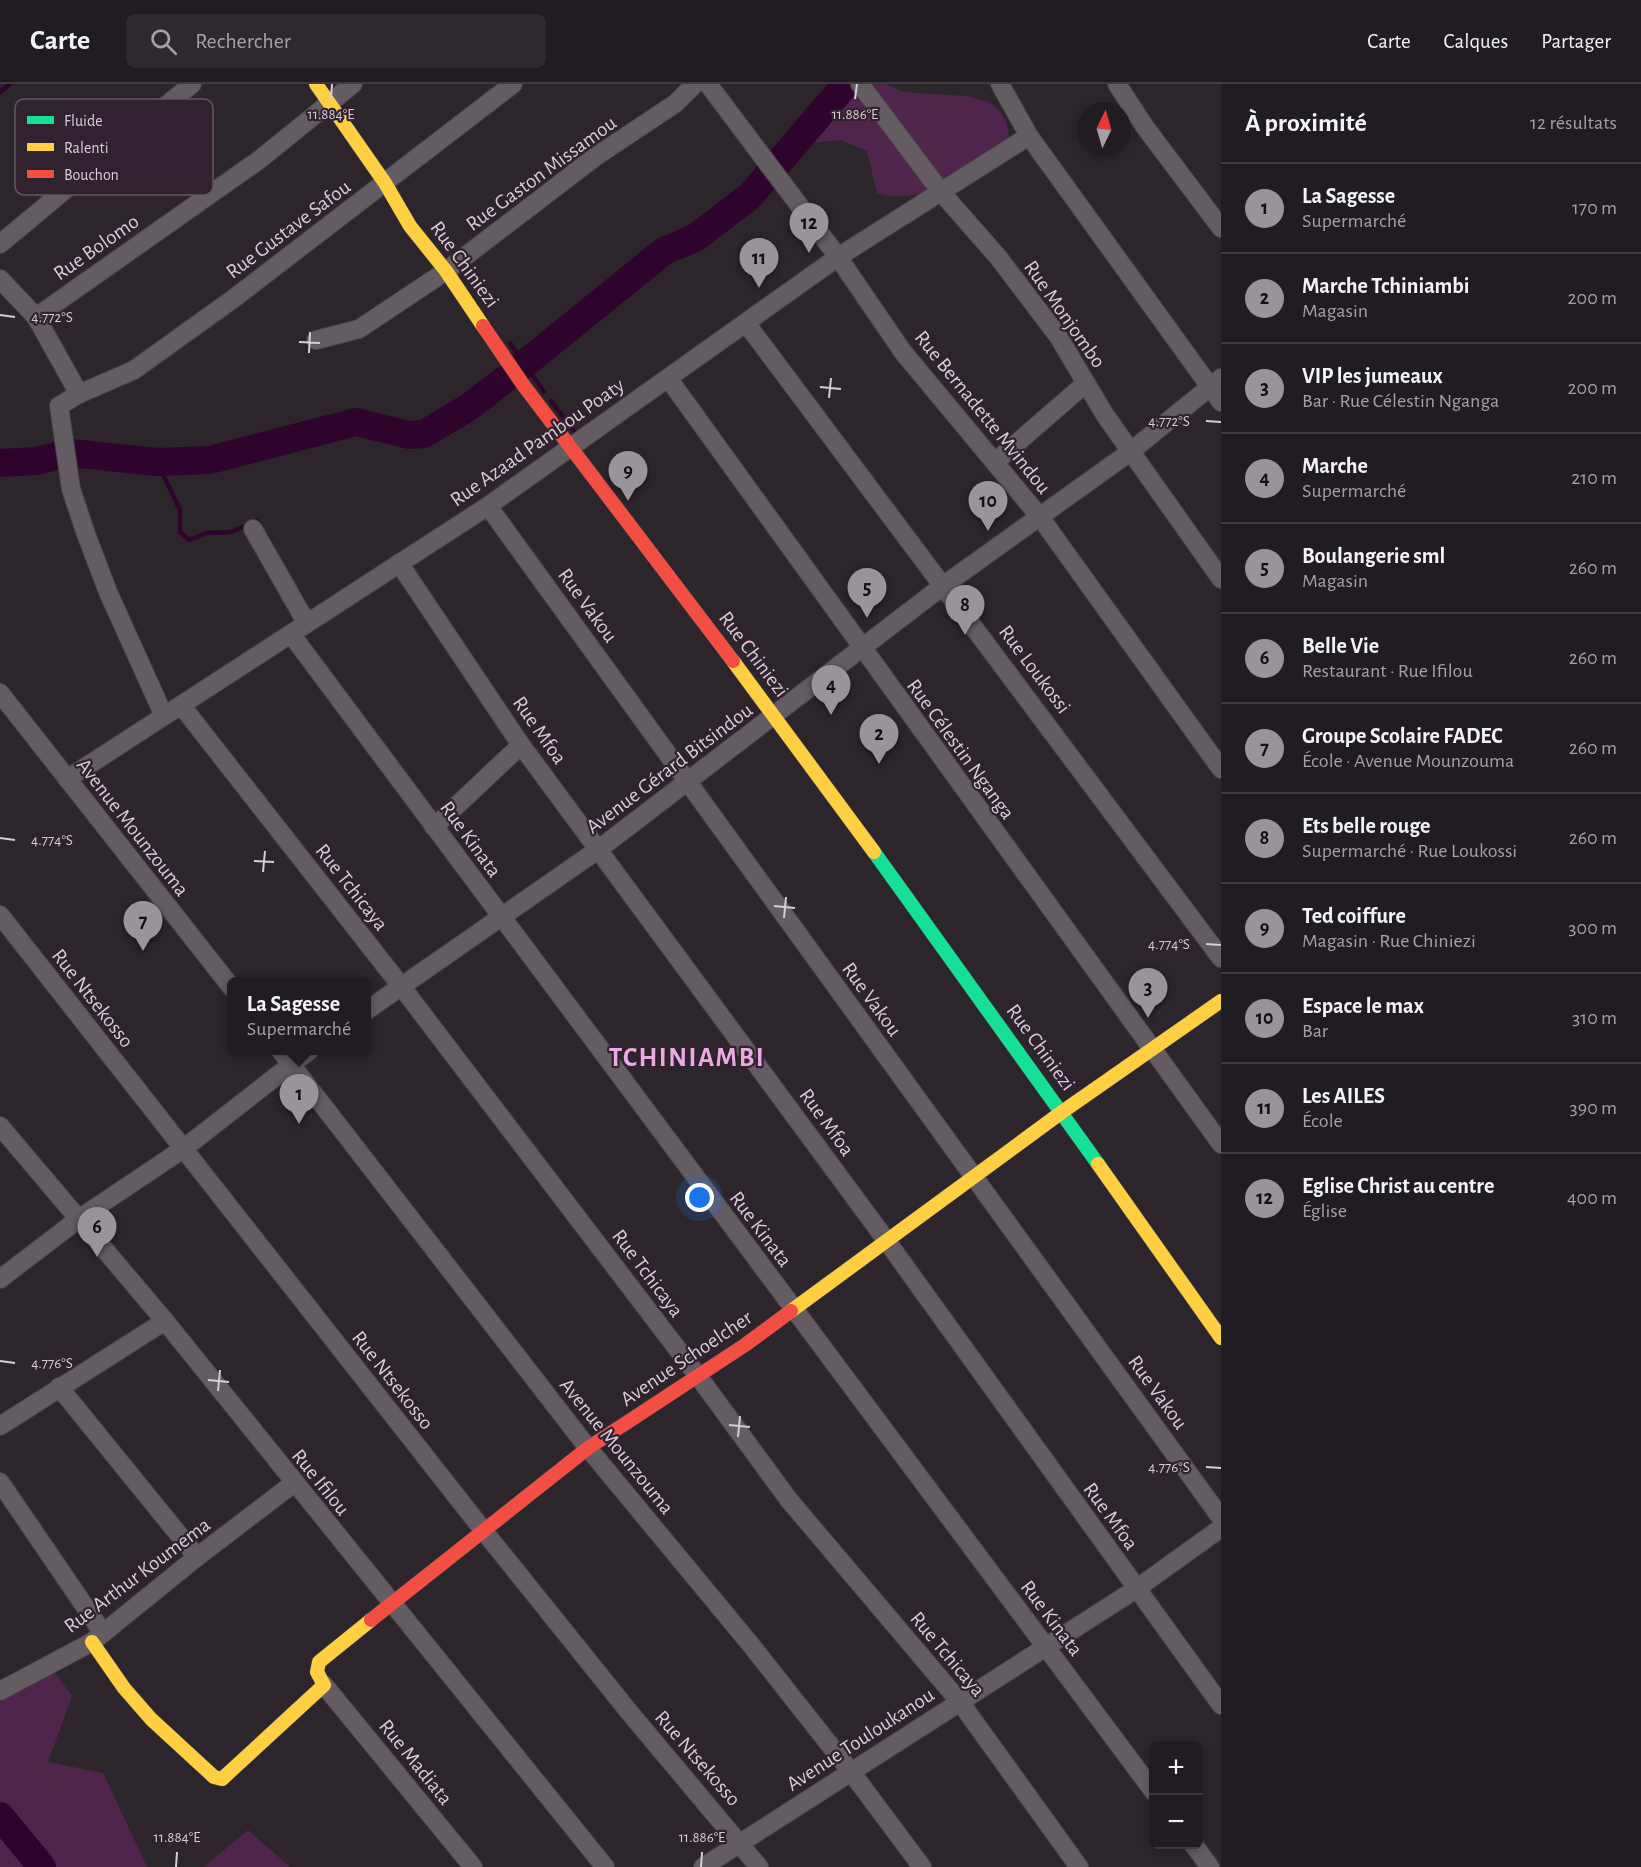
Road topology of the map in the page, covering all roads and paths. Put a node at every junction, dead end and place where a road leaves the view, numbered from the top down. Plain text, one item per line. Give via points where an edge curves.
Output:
1 (192, 84) edge
2 (316, 84) edge
3 (354, 84) edge
4 (513, 84) edge
5 (695, 84) edge
6 (708, 84) edge
7 (860, 84) edge
8 (1000, 84) edge
9 (1118, 84) edge
10 (174, 99) edge
11 (329, 103) junction
12 (1029, 136) junction
13 (385, 183) junction
14 (941, 192) junction
15 (213, 193) edge
16 (59, 195) edge
17 (210, 195) edge
18 (1221, 228) edge
19 (0, 244) edge
20 (838, 257) junction
21 (446, 272) junction
22 (0, 279) edge
23 (38, 319) junction
24 (746, 323) junction
25 (316, 340) dead end
26 (668, 378) junction
27 (1215, 382) edge
28 (1086, 383) junction
29 (79, 394) junction
30 (1221, 402) edge
31 (571, 448) junction
32 (1130, 452) junction
33 (995, 462) junction
34 (488, 506) junction
35 (1040, 517) junction
36 (253, 529) dead end
37 (399, 563) junction
38 (1221, 579) edge
39 (944, 585) junction
40 (306, 622) junction
41 (291, 634) junction
42 (861, 649) junction
43 (0, 693) edge
44 (181, 705) junction
45 (6, 714) edge
46 (164, 716) junction
47 (775, 716) junction
48 (521, 746) junction
49 (1221, 769) edge
50 (67, 779) junction
51 (687, 781) junction
52 (434, 827) junction
53 (599, 849) junction
54 (0, 915) edge
55 (500, 917) junction
56 (1221, 958) edge
57 (227, 983) edge
58 (401, 986) junction
59 (1221, 1001) edge
60 (371, 1007) edge
61 (1151, 1050) junction
62 (286, 1057) edge
63 (1062, 1112) junction
64 (0, 1126) edge
65 (1221, 1144) edge
66 (183, 1149) junction
67 (975, 1178) junction
68 (80, 1218) junction
69 (886, 1240) junction
70 (0, 1279) edge
71 (794, 1309) junction
72 (165, 1321) junction
73 (1221, 1338) edge
74 (698, 1376) junction
75 (59, 1387) junction
76 (0, 1426) edge
77 (588, 1448) junction
78 (0, 1482) edge
79 (294, 1484) junction
80 (1221, 1518) edge
81 (1221, 1528) edge
82 (483, 1530) junction
83 (197, 1557) junction
84 (1136, 1589) junction
85 (391, 1605) junction
86 (98, 1638) junction
87 (1045, 1646) junction
88 (324, 1685) junction
89 (0, 1691) edge
90 (960, 1702) junction
91 (1221, 1705) edge
92 (852, 1773) junction
93 (1149, 1785) edge
94 (740, 1841) junction
95 (1196, 1849) edge
96 (473, 1867) edge
97 (605, 1867) edge
98 (703, 1867) edge
99 (759, 1867) edge
100 (922, 1867) edge
101 (1080, 1867) edge
102 (1210, 1867) edge

1 - 10 street
2 - 11 street, Rue Chiniezi
3 - 11 street, Rue Bolomo
4 - 13 street, Rue Gustave Safou
5 - 21 street, Rue Gaston Missamou via 676,103 595,157
6 - 20 street, Rue Bernadette Mvindou
7 - 14 street, Rue Monjombo
8 - 12 street
9 - 18 street via 1145,127
11 - 13 street, Rue Chiniezi
11 - 15 street, Rue Bolomo
12 - 14 street, Rue Azaad Pambou Poaty
12 - 27 street
13 - 21 street, Rue Chiniezi via 410,225
13 - 29 street, Rue Gustave Safou via 134,370
14 - 20 street, Rue Azaad Pambou Poaty
14 - 28 street, Rue Monjombo via 998,257 1058,336
16 - 19 street
17 - 23 street, Rue Bolomo
20 - 24 street, Rue Azaad Pambou Poaty
20 - 33 street, Rue Bernadette Mvindou via 903,352
21 - 25 street, Rue Gaston Missamou via 359,329
21 - 31 street, Rue Chiniezi
22 - 23 street
23 - 29 street
24 - 26 street, Rue Azaad Pambou Poaty
24 - 39 street, Rue Loukossi
26 - 31 street, Rue Azaad Pambou Poaty
26 - 42 street, Rue Célestin Nganga
27 - 30 street
27 - 32 street, Avenue Gérard Bitsindou
28 - 32 street, Rue Monjombo
28 - 33 street
29 - 46 street via 59,406 71,489 99,571
31 - 34 street, Rue Azaad Pambou Poaty
31 - 47 street, Rue Chiniezi
32 - 35 street, Avenue Gérard Bitsindou
32 - 38 street, Rue Monjombo
33 - 35 street, Rue Bernadette Mvindou
34 - 37 street, Rue Azaad Pambou Poaty
34 - 51 street, Rue Vakou
35 - 39 street, Avenue Gérard Bitsindou
35 - 49 street, Rue Bernadette Mvindou
36 - 40 street
37 - 40 street, Rue Azaad Pambou Poaty
37 - 48 street, Rue Mfoa
39 - 42 street, Avenue Gérard Bitsindou
39 - 56 street, Rue Loukossi
40 - 41 street, Rue Azaad Pambou Poaty
41 - 44 street, Rue Azaad Pambou Poaty
41 - 52 street, Rue Kinata
42 - 47 street, Avenue Gérard Bitsindou
42 - 61 street, Rue Célestin Nganga
43 - 45 street, Avenue Mounzouma
44 - 46 street, Rue Azaad Pambou Poaty
44 - 58 street, Rue Tchicaya
45 - 50 street, Avenue Mounzouma
46 - 50 street, Rue Azaad Pambou Poaty
47 - 51 street, Avenue Gérard Bitsindou
47 - 63 street, Rue Chiniezi
48 - 52 street
48 - 53 street, Rue Mfoa
50 - 57 street, Avenue Mounzouma
51 - 53 street, Avenue Gérard Bitsindou
51 - 67 street, Rue Vakou
52 - 55 street, Rue Kinata
53 - 55 street, Avenue Gérard Bitsindou
53 - 69 street, Rue Mfoa
54 - 66 street, Rue Ntsekosso
55 - 58 street, Avenue Gérard Bitsindou
55 - 71 street, Rue Kinata
58 - 60 street, Avenue Gérard Bitsindou
58 - 74 street, Rue Tchicaya
59 - 61 street, Avenue Schoelcher
61 - 63 street, Avenue Schoelcher
61 - 65 street, Rue Célestin Nganga
62 - 66 street
62 - 77 street, Avenue Mounzouma
63 - 67 street, Avenue Schoelcher
63 - 73 street, Rue Chiniezi
64 - 68 street, Rue Ifilou
66 - 68 street
66 - 82 street, Rue Ntsekosso
67 - 69 street, Avenue Schoelcher
67 - 80 street, Rue Vakou
68 - 70 street
68 - 72 street, Rue Ifilou
69 - 71 street, Avenue Schoelcher
69 - 84 street, Rue Mfoa
71 - 74 street, Avenue Schoelcher
71 - 87 street, Rue Kinata
72 - 75 street
72 - 79 street, Rue Ifilou
74 - 77 street, Avenue Schoelcher
74 - 90 street, Rue Tchicaya via 789,1500
75 - 76 street
75 - 83 street
77 - 82 street, Avenue Schoelcher
77 - 92 street, Avenue Mounzouma
78 - 86 street
79 - 83 street, Rue Arthur Koumema
79 - 85 street, Rue Ifilou
81 - 84 street, Avenue Touloukanou
82 - 85 street, Avenue Schoelcher
82 - 94 street, Rue Ntsekosso via 630,1713
83 - 86 street, Rue Arthur Koumema
84 - 87 street, Avenue Touloukanou
84 - 91 street, Rue Mfoa
85 - 88 street, Avenue Schoelcher via 319,1662 317,1672
85 - 97 street, Rue Ifilou
86 - 88 street via 123,1688 216,1778 222,1779
86 - 89 street, Rue Arthur Koumema
87 - 90 street, Avenue Touloukanou
87 - 93 street, Rue Kinata
88 - 96 street, Rue Madiata
90 - 92 street, Avenue Touloukanou
90 - 101 street, Rue Tchicaya
92 - 94 street, Avenue Touloukanou
92 - 100 street, Avenue Mounzouma
94 - 98 street, Avenue Touloukanou
94 - 99 street, Rue Ntsekosso
95 - 102 street

